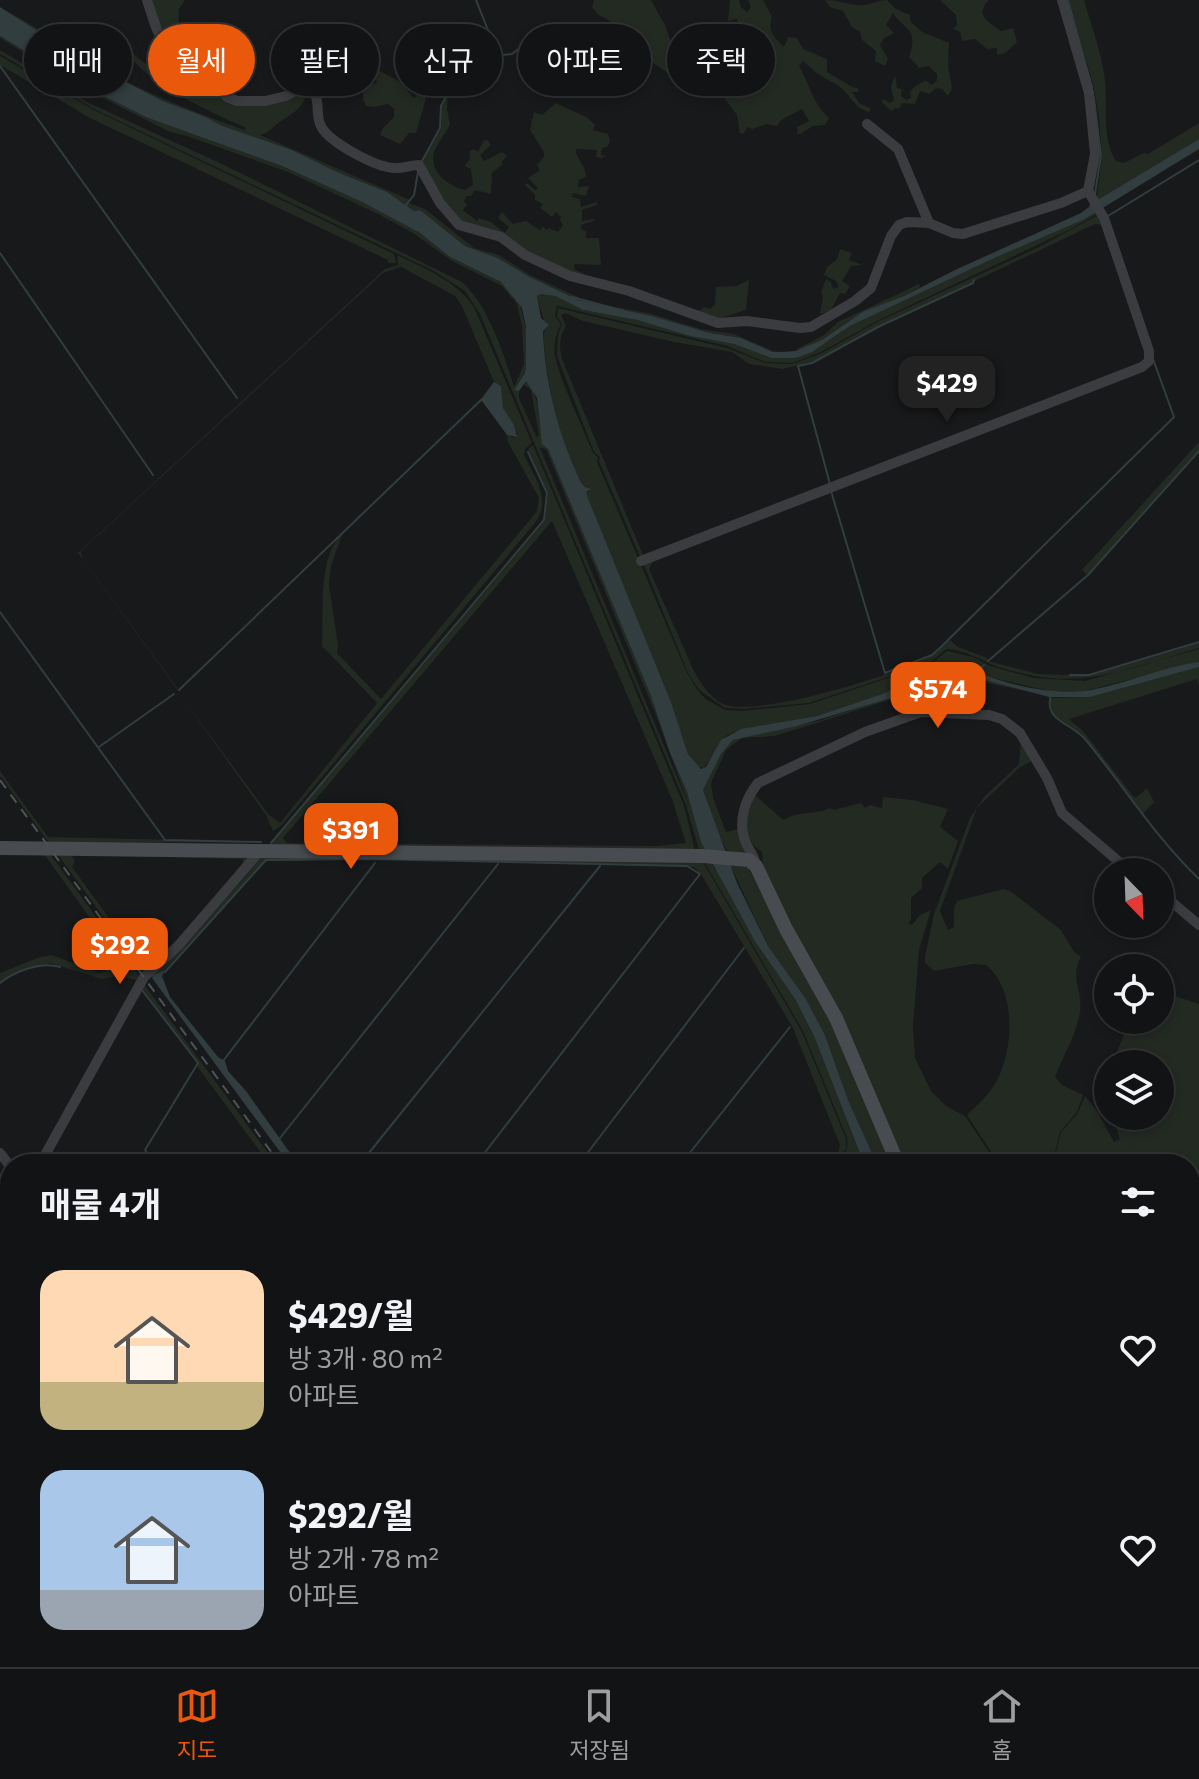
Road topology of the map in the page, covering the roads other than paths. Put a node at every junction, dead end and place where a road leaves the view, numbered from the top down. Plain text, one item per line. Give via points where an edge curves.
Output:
1 (147, 0) edge
2 (1062, 0) edge
3 (867, 124) dead end
4 (1090, 194) junction
5 (929, 223) junction
6 (641, 561) dead end
7 (0, 848) edge
8 (260, 851) junction
9 (1115, 858) edge
10 (756, 866) junction
11 (1174, 904) edge
12 (1199, 925) edge
13 (46, 1154) edge
14 (894, 1154) edge

1 - 5 street via 169,50 227,97 265,101 304,86 317,95 319,121 326,133 368,162 394,168 419,165 459,225 501,237 570,276 709,321 811,327 871,288 897,227
2 - 4 street via 1089,93 1095,154
3 - 5 street via 898,149
4 - 5 street via 963,234
4 - 6 street via 1149,351 1147,364
7 - 8 main road
8 - 10 main road via 703,856 749,860
8 - 13 street via 178,946 144,977
9 - 10 street via 1062,813 1036,759 1010,725 989,715 921,712 865,732 758,783 742,818
10 - 14 main road via 836,1018
11 - 12 street

